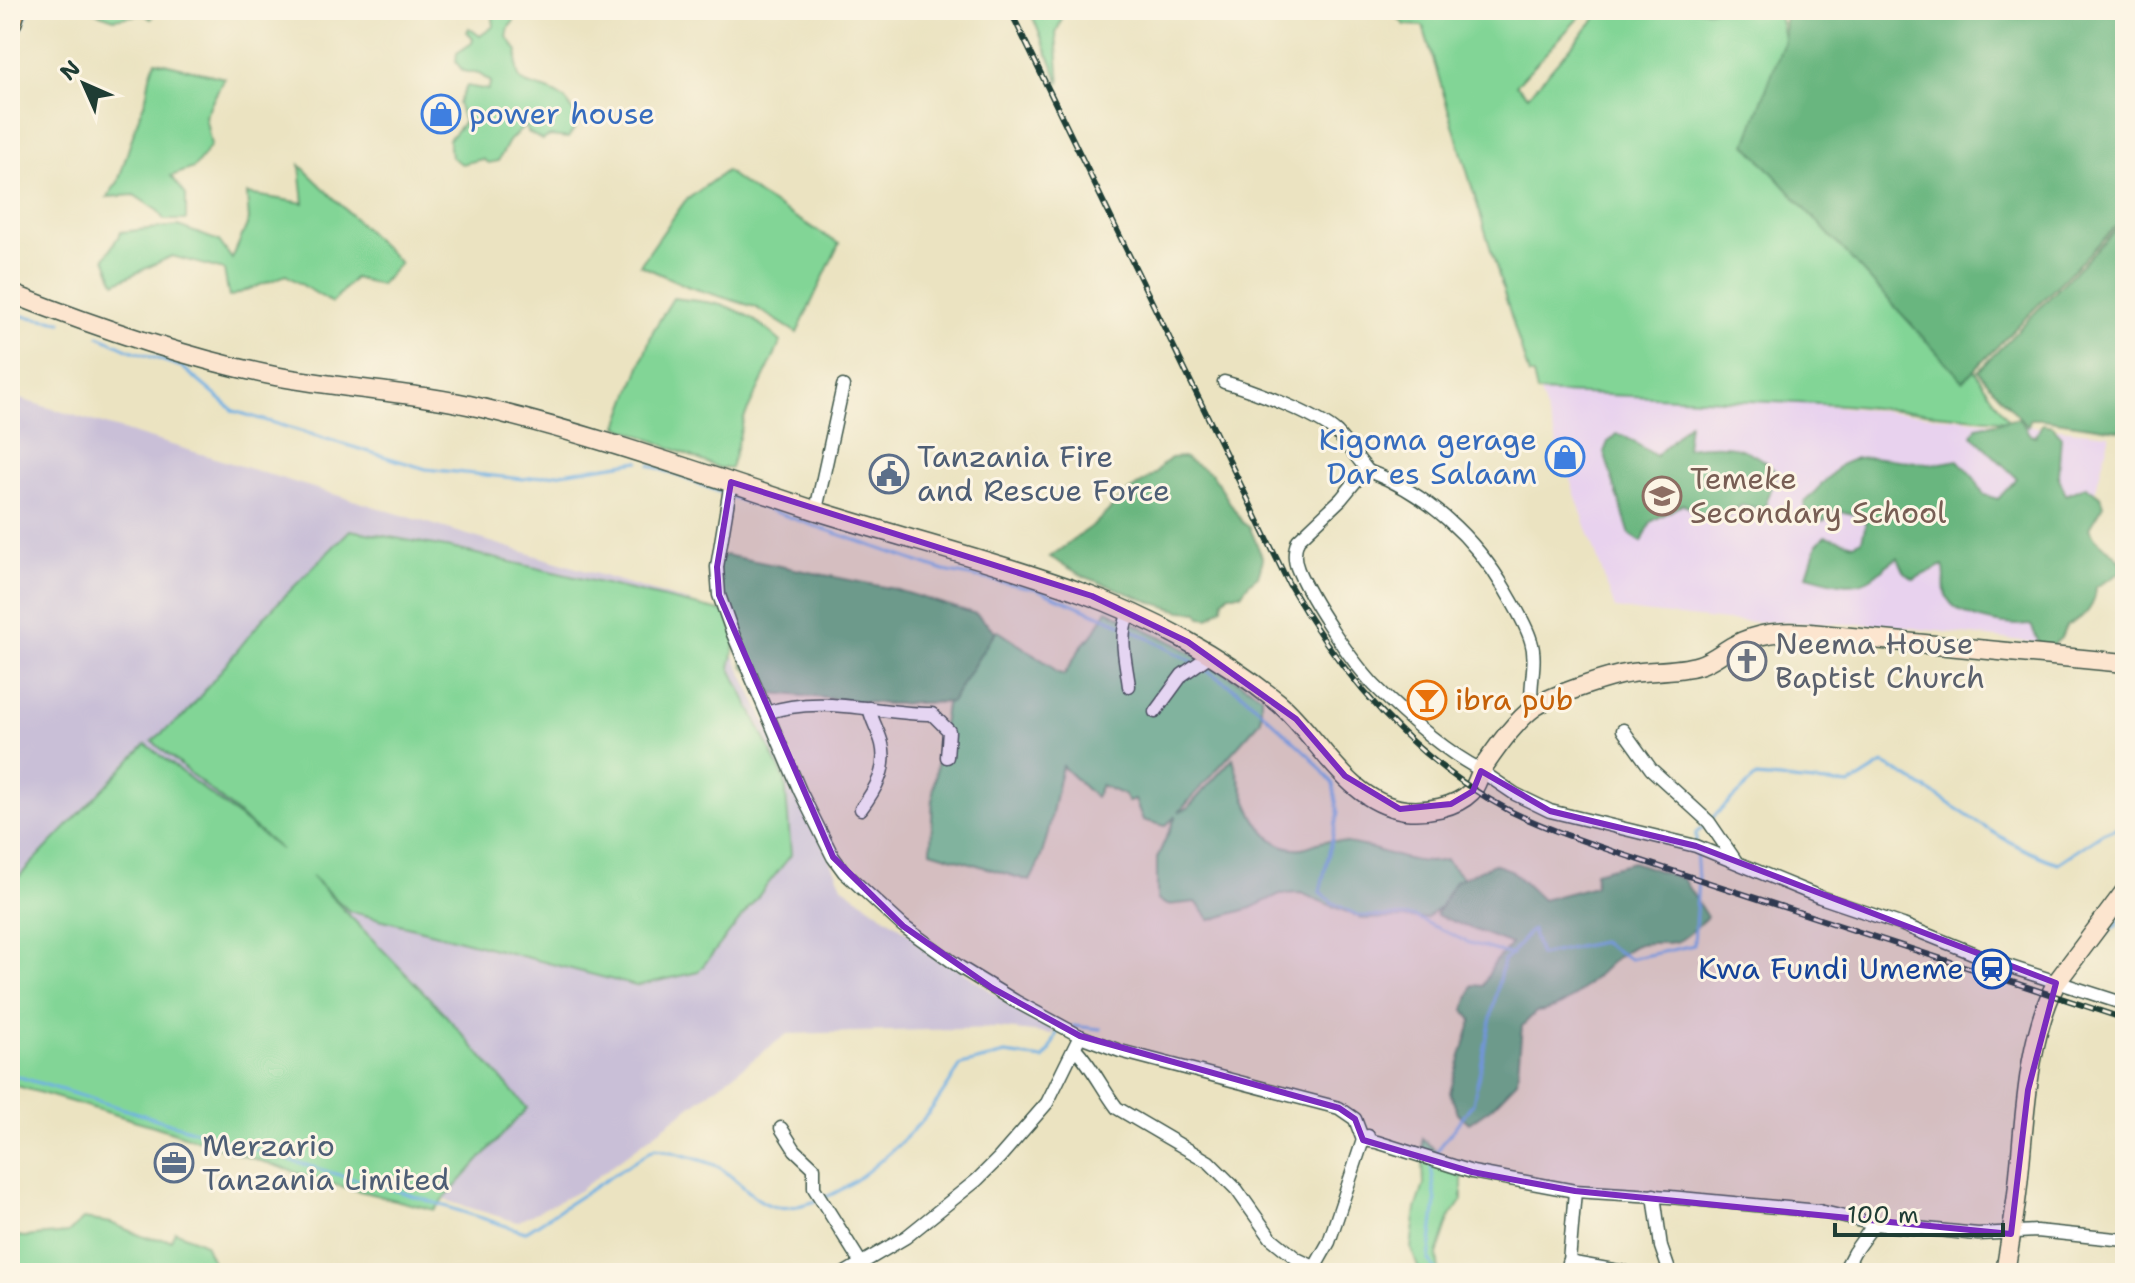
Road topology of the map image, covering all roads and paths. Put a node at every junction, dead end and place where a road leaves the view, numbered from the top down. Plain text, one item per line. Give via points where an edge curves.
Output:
1 (13, 10) edge
2 (10, 20) edge
3 (10, 293) edge
4 (1224, 382) dead end
5 (843, 386) dead end
6 (1368, 471) junction
7 (731, 482) junction
8 (816, 510) junction
9 (1129, 613) junction
10 (1209, 656) junction
11 (2125, 663) edge
12 (1129, 686) dead end
13 (869, 708) junction
14 (1532, 709) junction
15 (1155, 712) dead end
16 (767, 713) junction
17 (1623, 730) dead end
18 (947, 757) dead end
19 (1481, 770) junction
20 (861, 809) dead end
21 (1736, 863) junction
22 (2125, 891) edge
23 (2056, 983) junction
24 (2125, 1004) edge
25 (1078, 1042) junction
26 (781, 1128) dead end
27 (1365, 1138) junction
28 (1575, 1191) junction
29 (1654, 1195) junction
30 (1874, 1224) junction
31 (2011, 1234) junction
32 (2125, 1240) edge
33 (861, 1263) junction
34 (1568, 1268) edge
35 (1313, 1270) edge
36 (845, 1273) edge
37 (1630, 1273) edge
38 (1670, 1273) edge
39 (1843, 1273) edge
40 (2005, 1273) edge

1 - 2 highway
3 - 7 street via 225,365 476,407
4 - 6 street via 1318,420 1335,431
5 - 8 street
6 - 14 street via 1452,521 1499,577 1533,644
6 - 19 street via 1298,540 1297,568 1373,683 1446,748
7 - 8 street
7 - 16 street via 717,567 719,595
8 - 9 street via 1057,584
9 - 10 street
9 - 12 street via 1123,634
10 - 15 street via 1182,675
10 - 19 street via 1279,704 1371,798 1400,809 1433,809 1471,793
11 - 14 street via 1781,631 1748,638 1699,665 1621,674
13 - 16 street via 806,705
13 - 18 street via 932,714 949,731
13 - 20 street via 884,761 879,782
14 - 19 street
16 - 25 street via 800,791 844,872 903,926
17 - 21 street via 1651,769 1709,822
19 - 21 street via 1550,811 1689,843
21 - 23 street
22 - 23 street
23 - 24 street
23 - 31 street via 2040,1028 2028,1090
25 - 27 street via 1339,1108 1355,1119
25 - 33 street via 1047,1103 999,1158 917,1229
25 - 35 street via 1117,1108 1209,1162 1271,1238
26 - 33 street via 814,1168 812,1183
27 - 28 street via 1472,1172
27 - 35 street via 1329,1242
28 - 29 street
28 - 34 street
29 - 30 street via 1819,1211
29 - 38 street
30 - 31 street
30 - 39 street
31 - 32 street via 2054,1232
31 - 40 street
33 - 36 street
34 - 37 street

